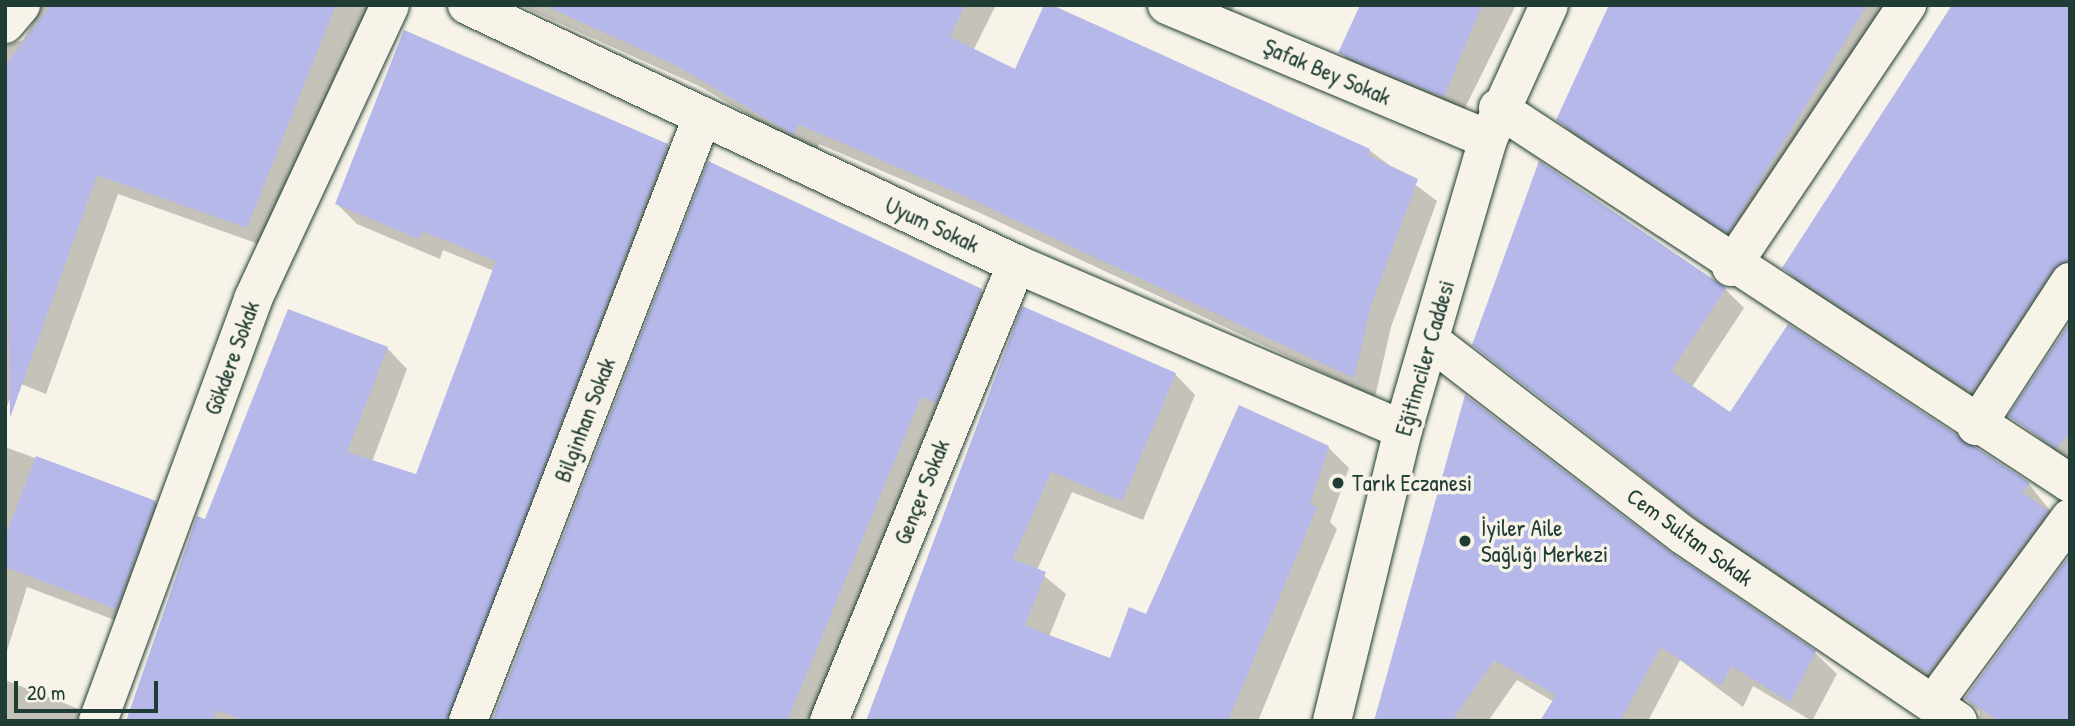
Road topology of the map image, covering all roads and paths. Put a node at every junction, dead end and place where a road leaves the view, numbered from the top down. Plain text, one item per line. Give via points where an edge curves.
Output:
1 (21, 5) edge
2 (390, 5) edge
3 (467, 5) edge
4 (1167, 5) edge
5 (1549, 5) edge
6 (1907, 5) edge
7 (5, 24) edge
8 (702, 120) junction
9 (1493, 124) junction
10 (1016, 264) junction
11 (1731, 267) junction
12 (2070, 282) edge
13 (1431, 341) junction
14 (1976, 426) junction
15 (1403, 430) junction
16 (2070, 484) edge
17 (2070, 518) edge
18 (1945, 712) edge
19 (98, 721) edge
20 (468, 721) edge
21 (829, 721) edge
22 (1332, 721) edge

1 - 7 street
2 - 19 street, Gökdere Sokak via 253,299
3 - 8 street, Uyum Sokak
4 - 9 street, Şafak Bey Sokak
5 - 9 street, Eğitimciler Caddesi
6 - 11 street
8 - 10 street, Uyum Sokak
8 - 20 street, Bilginhan Sokak
9 - 11 street, Şafak Bey Sokak
9 - 13 street, Eğitimciler Caddesi
10 - 15 street, Uyum Sokak
10 - 21 street, Gençer Sokak
11 - 14 street, Şafak Bey Sokak
12 - 14 street
13 - 15 street, Eğitimciler Caddesi
13 - 18 street, Cem Sultan Sokak via 1683,535
14 - 16 street, Şafak Bey Sokak
15 - 22 street, Eğitimciler Caddesi
17 - 18 street

